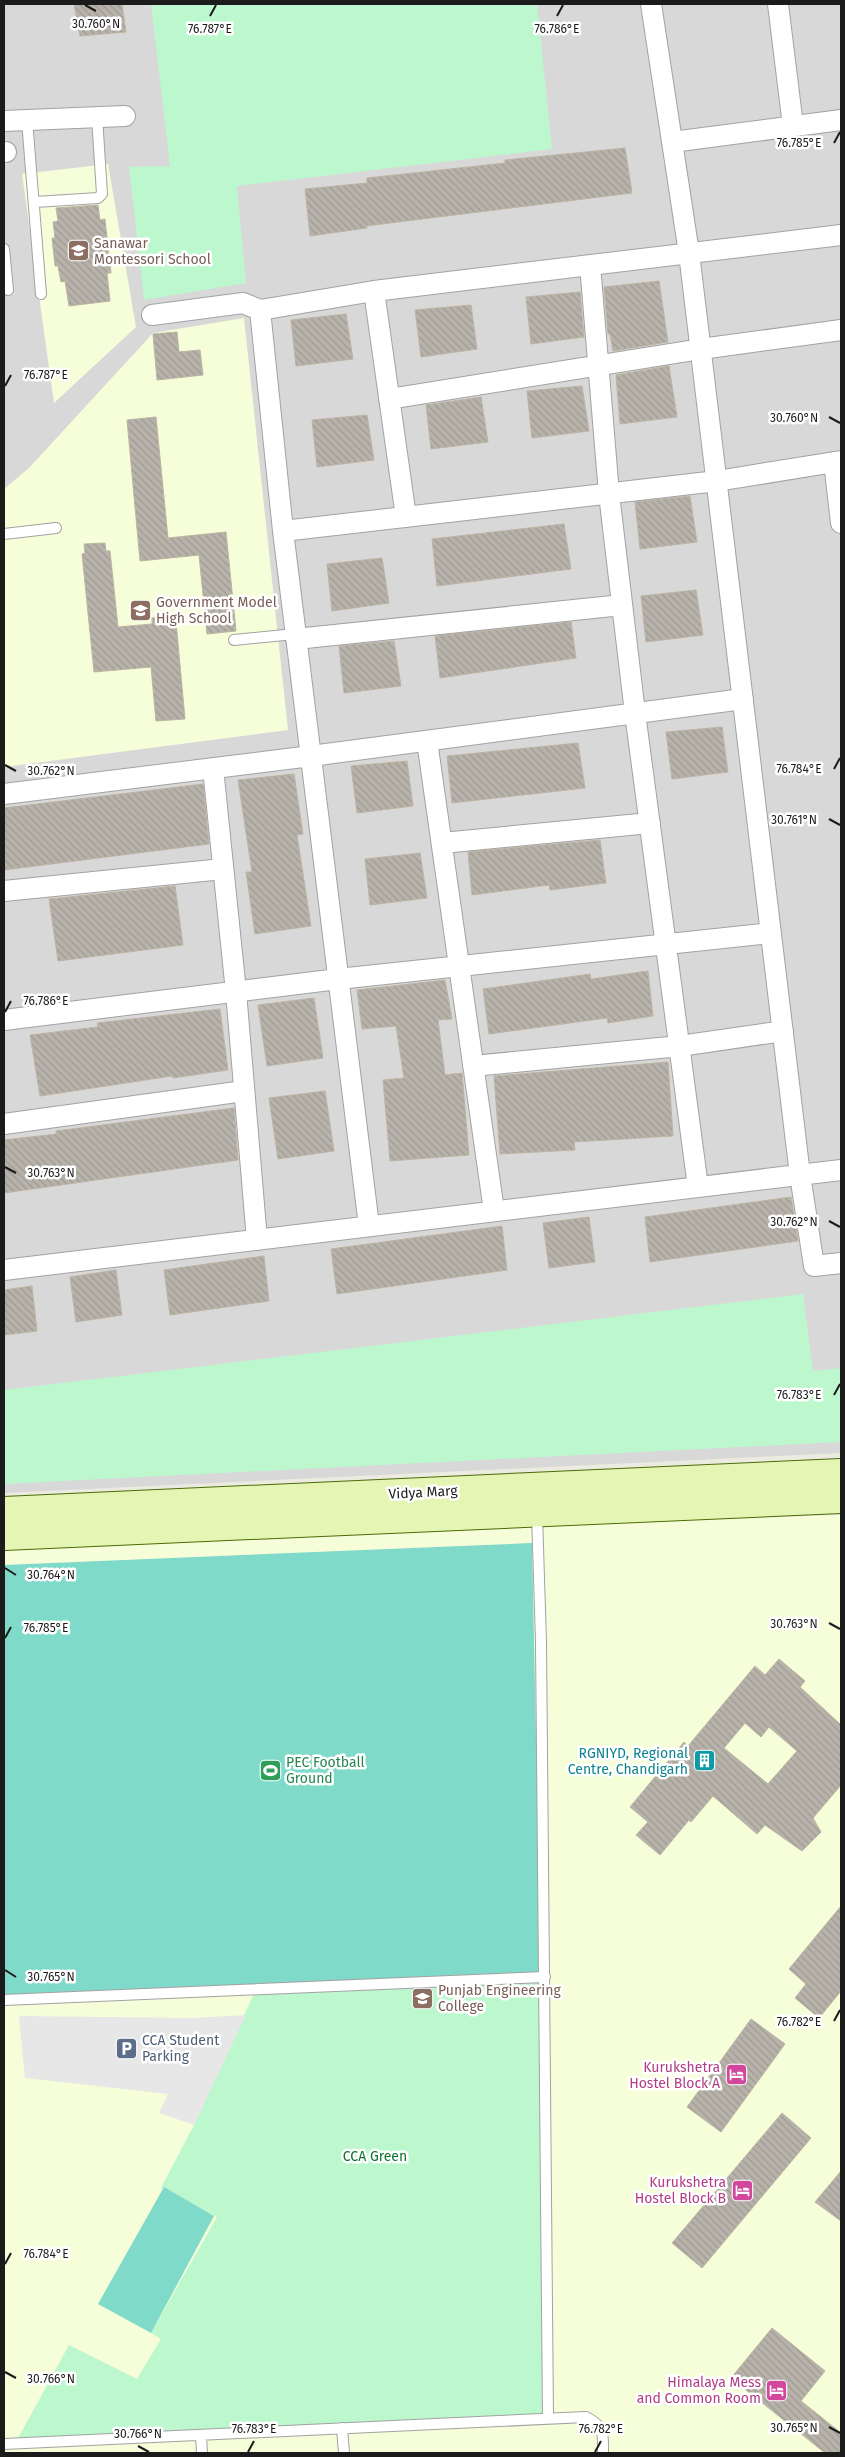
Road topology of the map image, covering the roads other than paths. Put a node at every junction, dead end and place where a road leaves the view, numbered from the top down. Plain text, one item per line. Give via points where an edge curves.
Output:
1 (651, 4) edge
2 (778, 4) edge
3 (125, 116) dead end
4 (97, 117) junction
5 (27, 120) junction
6 (841, 120) edge
7 (4, 121) edge
8 (793, 126) junction
9 (672, 142) junction
10 (35, 202) junction
11 (841, 235) edge
12 (4, 249) edge
13 (689, 253) junction
14 (590, 265) junction
15 (8, 290) dead end
16 (374, 290) junction
17 (41, 294) dead end
18 (260, 310) junction
19 (152, 315) dead end
20 (841, 330) edge
21 (701, 349) junction
22 (599, 365) junction
23 (389, 399) junction
24 (838, 462) edge
25 (717, 481) junction
26 (609, 494) junction
27 (406, 517) junction
28 (841, 523) edge
29 (56, 528) dead end
30 (283, 532) junction
31 (4, 534) edge
32 (622, 604) junction
33 (296, 636) junction
34 (234, 640) dead end
35 (743, 699) junction
36 (635, 713) junction
37 (427, 741) junction
38 (310, 756) junction
39 (213, 768) junction
40 (4, 794) edge
41 (650, 823) junction
42 (442, 843) junction
43 (223, 869) junction
44 (4, 891) edge
45 (771, 933) junction
46 (667, 944) junction
47 (459, 966) junction
48 (338, 979) junction
49 (236, 992) junction
50 (4, 1020) edge
51 (782, 1031) junction
52 (680, 1046) junction
53 (473, 1066) junction
54 (244, 1091) junction
55 (4, 1124) edge
56 (841, 1170) edge
57 (800, 1175) junction
58 (698, 1187) junction
59 (494, 1211) junction
60 (369, 1226) junction
61 (257, 1240) junction
62 (841, 1263) edge
63 (4, 1270) edge
64 (841, 1473) edge
65 (841, 1498) edge
66 (4, 1511) edge
67 (537, 1512) junction
68 (4, 1536) edge
69 (545, 1977) junction
70 (4, 2000) edge
71 (548, 2418) junction
72 (342, 2428) junction
73 (201, 2434) junction
74 (4, 2444) edge
75 (202, 2453) edge
76 (344, 2453) edge
77 (603, 2453) edge

1 - 9 street
2 - 8 street
3 - 4 street
4 - 5 street
4 - 10 lane via 102,194 98,198
5 - 7 street
5 - 10 lane
6 - 8 street
8 - 9 street
9 - 13 street
10 - 17 lane
11 - 13 street
12 - 15 lane
13 - 14 street
13 - 21 street
14 - 16 street
14 - 22 street
16 - 18 street
16 - 23 street
18 - 19 street via 243,303
18 - 30 street
20 - 21 street
21 - 22 street
21 - 25 street
22 - 23 street
22 - 26 street
23 - 27 street
24 - 25 street
24 - 28 street
25 - 26 street
25 - 35 street
26 - 27 street
26 - 32 street
27 - 30 street
29 - 31 lane
30 - 33 street
32 - 33 street
32 - 36 street
33 - 34 lane
33 - 38 street
35 - 36 street
35 - 45 street
36 - 37 street
36 - 41 street
37 - 38 street
37 - 42 street
38 - 39 street
38 - 48 street
39 - 40 street
39 - 43 street
41 - 42 street
41 - 46 street
42 - 47 street
43 - 44 street
43 - 49 street
45 - 46 street
45 - 51 street
46 - 47 street
46 - 52 street
47 - 48 street
47 - 53 street
48 - 49 street
48 - 60 street
49 - 50 street
49 - 54 street
51 - 52 street
51 - 57 street
52 - 53 street
52 - 58 street
53 - 59 street
54 - 55 street
54 - 61 street
56 - 57 street
57 - 58 street
57 - 62 street via 814,1266
58 - 59 street
59 - 60 street
60 - 61 street
61 - 63 street
64 - 66 main road, Vidya Marg
65 - 67 main road, Vidya Marg
67 - 68 main road, Vidya Marg
67 - 69 lane
69 - 70 lane
69 - 71 lane
71 - 72 lane
71 - 77 lane via 586,2416 598,2423 603,2432
72 - 73 lane
72 - 76 lane
73 - 74 lane
73 - 75 lane

